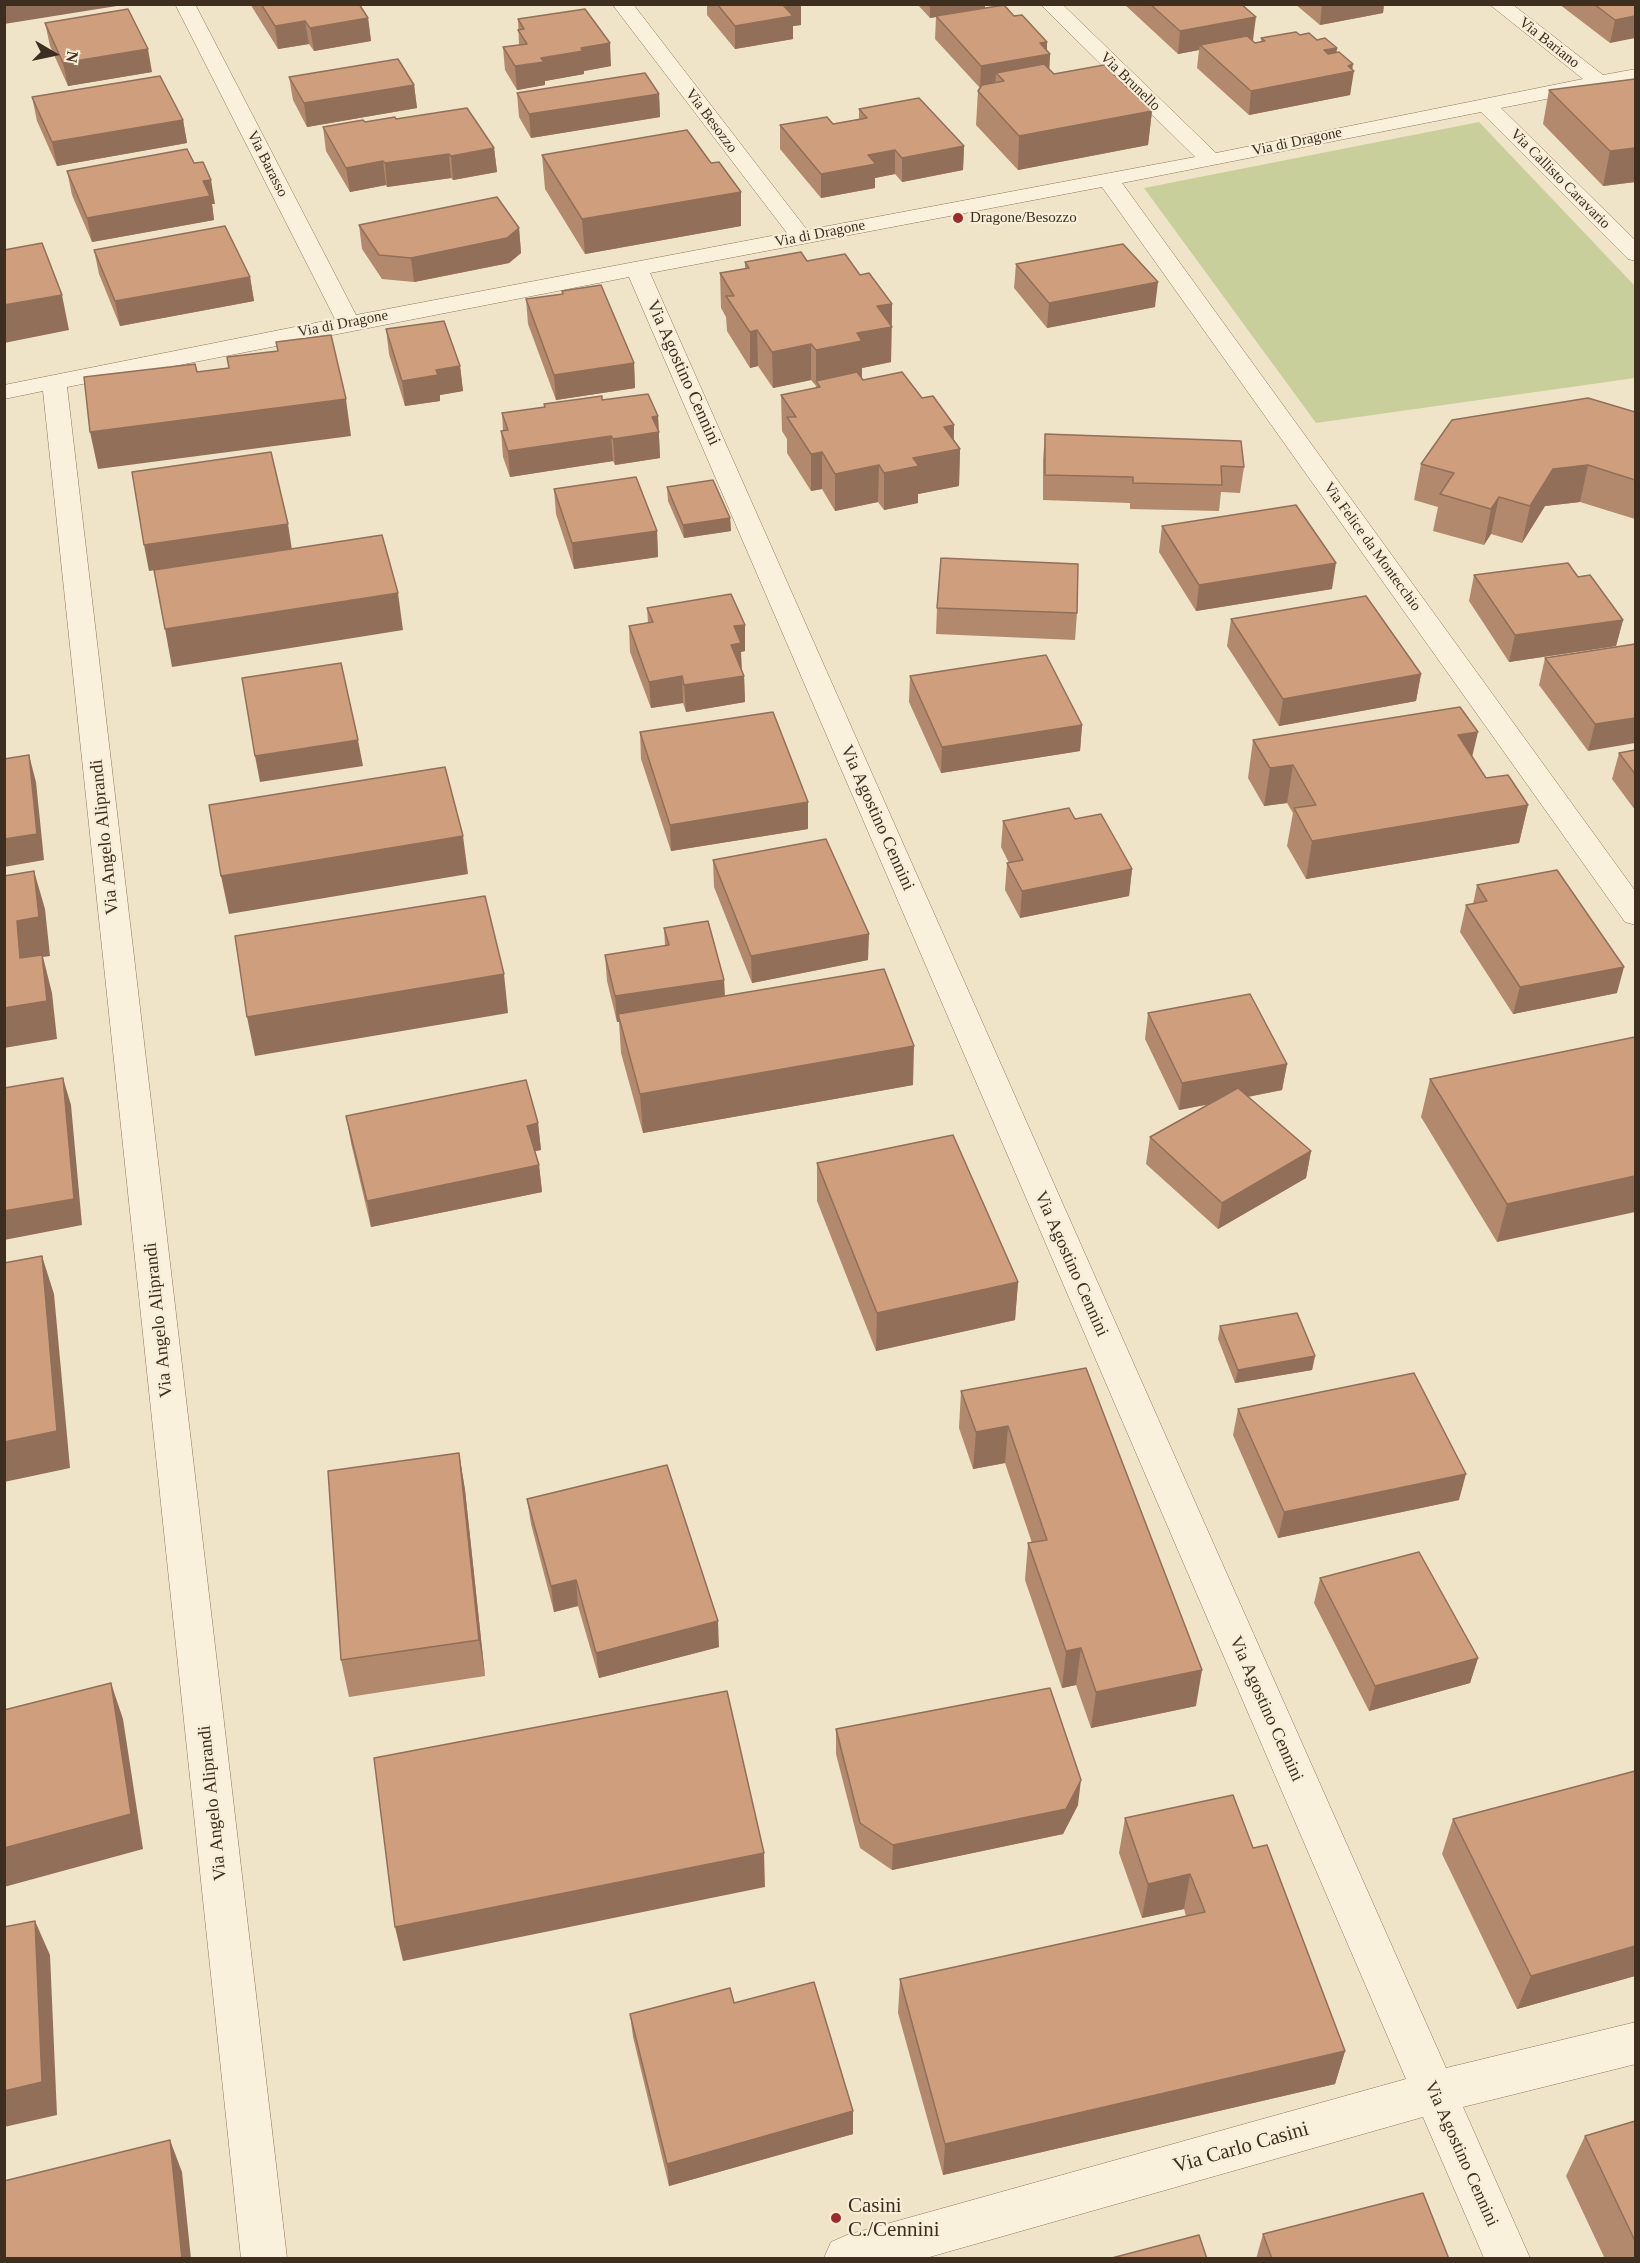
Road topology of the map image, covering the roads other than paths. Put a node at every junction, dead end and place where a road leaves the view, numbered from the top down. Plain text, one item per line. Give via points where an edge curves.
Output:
1 (185, 4) edge
2 (622, 4) edge
3 (1050, 4) edge
4 (1499, 4) edge
5 (1635, 75) edge
6 (1599, 82) junction
7 (1485, 104) junction
8 (1211, 160) junction
9 (1108, 180) junction
10 (801, 237) junction
11 (1635, 254) edge
12 (638, 268) junction
13 (349, 323) junction
14 (54, 382) junction
15 (4, 392) edge
16 (1635, 915) edge
17 (1635, 2043) edge
18 (1433, 2093) junction
19 (264, 2259) edge
20 (847, 2259) edge
21 (1507, 2259) edge

1 - 13 street, Via Barasso
2 - 10 street, Via Besozzo
3 - 8 street, Via Brunello
4 - 6 street, Via Bariano
5 - 6 street, Via di Dragone
6 - 7 street, Via di Dragone
7 - 8 street, Via di Dragone
7 - 11 street, Via Callisto Caravario
8 - 9 street, Via di Dragone
9 - 10 street, Via di Dragone
9 - 16 street, Via Felice da Montecchio
10 - 12 street, Via di Dragone
12 - 13 street, Via di Dragone
12 - 18 street, Via Agostino Cennini
13 - 14 street, Via di Dragone
14 - 15 street, Via di Dragone
14 - 19 street, Via Angelo Aliprandi
17 - 18 street, Via Carlo Casini
18 - 20 street, Via Carlo Casini
18 - 21 street, Via Agostino Cennini

